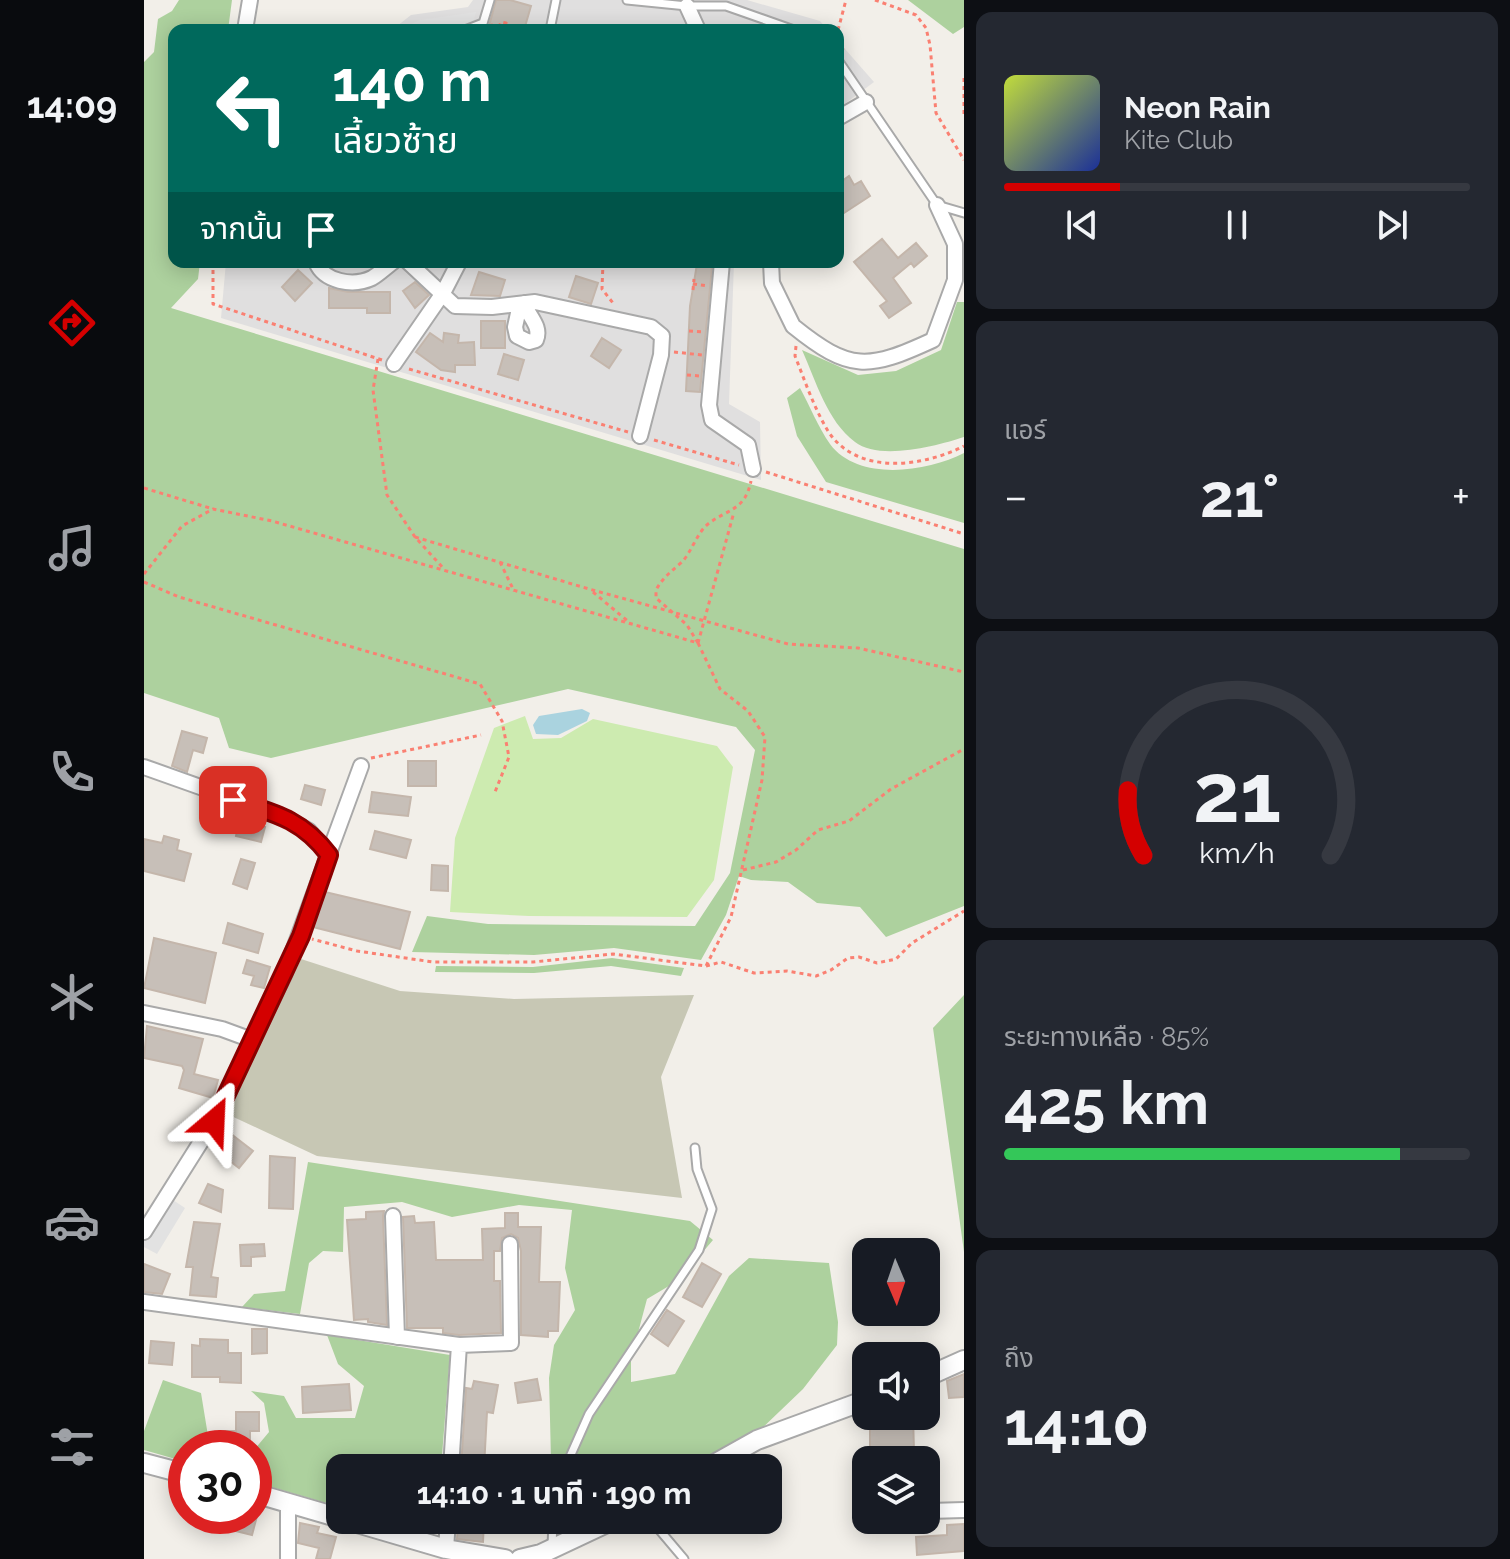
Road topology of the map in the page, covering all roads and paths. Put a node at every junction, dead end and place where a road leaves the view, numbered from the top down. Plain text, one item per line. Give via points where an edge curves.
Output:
1 (250, 0) edge
2 (490, 0) edge
3 (556, 0) edge
4 (627, 0) edge
5 (846, 0) edge
6 (875, 0) edge
7 (687, 6) junction
8 (246, 24) edge
9 (482, 24) edge
10 (551, 24) edge
11 (695, 24) edge
12 (777, 24) edge
13 (840, 24) edge
14 (844, 69) edge
15 (964, 78) edge
16 (866, 102) junction
17 (844, 115) edge
18 (964, 115) edge
19 (964, 160) edge
20 (937, 205) junction
21 (964, 213) edge
22 (213, 268) edge
23 (318, 268) edge
24 (385, 268) edge
25 (415, 268) edge
26 (456, 268) edge
27 (603, 268) edge
28 (721, 268) edge
29 (771, 268) edge
30 (693, 284) dead end
31 (706, 286) dead end
32 (443, 293) junction
33 (604, 317) junction
34 (798, 330) junction
35 (689, 331) dead end
36 (703, 332) dead end
37 (661, 349) junction
38 (714, 355) junction
39 (378, 359) junction
40 (394, 364) junction
41 (687, 375) dead end
42 (700, 376) dead end
43 (640, 436) junction
44 (964, 446) edge
45 (753, 469) junction
46 (144, 488) edge
47 (213, 509) junction
48 (734, 511) junction
49 (964, 534) edge
50 (415, 537) junction
51 (499, 562) junction
52 (444, 569) junction
53 (144, 574) edge
54 (144, 582) edge
55 (589, 589) junction
56 (514, 591) junction
57 (667, 610) junction
58 (705, 620) junction
59 (632, 626) junction
60 (698, 643) junction
61 (964, 672) edge
62 (481, 735) dead end
63 (964, 749) edge
64 (361, 766) joint
65 (144, 767) edge
66 (495, 792) dead end
67 (329, 855) junction
68 (743, 870) junction
69 (964, 911) edge
70 (301, 936) junction
71 (706, 966) junction
72 (144, 1013) edge
73 (252, 1040) junction
74 (695, 1148) dead end
75 (393, 1216) dead end
76 (144, 1232) edge
77 (510, 1244) dead end
78 (144, 1302) edge
79 (397, 1337) junction
80 (459, 1345) junction
81 (964, 1360) edge
82 (940, 1371) edge
83 (852, 1405) edge
84 (452, 1454) edge
85 (571, 1454) edge
86 (732, 1454) edge
87 (144, 1463) edge
88 (168, 1469) edge
89 (272, 1498) edge
90 (288, 1503) junction
91 (964, 1510) edge
92 (940, 1511) edge
93 (326, 1514) edge
94 (395, 1534) edge
95 (447, 1534) edge
96 (553, 1534) edge
97 (584, 1534) edge
98 (663, 1534) edge
99 (446, 1549) junction
100 (552, 1549) junction
101 (288, 1559) edge
102 (505, 1559) edge
103 (520, 1559) edge
104 (684, 1559) edge

1 - 8 street
2 - 9 lane
3 - 10 lane
4 - 7 lane
5 - 13 path
6 - 19 path via 916,15 926,28 936,113
7 - 11 street
7 - 12 lane via 726,6
14 - 16 lane
15 - 18 path
16 - 17 street
16 - 20 lane
20 - 21 lane
20 - 34 street via 955,244 955,280 933,340 893,359 858,364 822,349
22 - 39 path via 213,304
23 - 24 street via 336,281 357,282
25 - 32 street
26 - 32 street
27 - 33 path via 602,289 613,303
28 - 38 street
29 - 34 street via 772,283
30 - 31 path
32 - 33 street via 455,306 535,302
32 - 40 street
33 - 37 street via 651,327 662,336
34 - 44 path via 795,356 812,397 830,433 852,456 899,465 943,457
35 - 36 path
37 - 38 path via 687,356
37 - 43 street
38 - 45 street via 712,420 748,445
39 - 40 path
39 - 50 path via 373,390 387,495
40 - 43 path
41 - 42 path
43 - 45 path
45 - 48 path via 749,490
45 - 49 path
46 - 47 path
47 - 52 path
47 - 53 path via 182,526
48 - 57 path via 707,525 683,561 661,581 656,598
48 - 58 path
50 - 51 path
50 - 52 path
51 - 55 path
51 - 56 path
52 - 56 path
54 - 66 path via 179,597 480,684 502,721 509,757
55 - 57 path
55 - 59 path
56 - 59 path
57 - 58 path
57 - 60 path via 687,625
58 - 60 path
58 - 61 path via 788,644 858,648
59 - 60 path
60 - 68 path via 720,689 748,711 765,737 762,780
62 - 64 path via 384,753
63 - 68 path via 891,789 849,821 818,830 776,862
64 - 67 street
65 - 67 street via 279,815 309,831
67 - 70 street
68 - 71 path via 731,917
69 - 71 path via 896,959 877,963 848,958 816,976 754,973 721,962
70 - 71 path via 433,962 533,962 613,954
70 - 73 street
72 - 73 street
73 - 76 street via 214,1121
74 - 85 lane via 712,1209 699,1250 589,1414
75 - 79 street
77 - 80 street via 511,1343
78 - 79 street
79 - 80 street
80 - 84 street
81 - 82 street
83 - 86 street
87 - 88 street
89 - 90 street
90 - 93 street
90 - 101 street
91 - 92 street
94 - 99 street
95 - 99 street
96 - 100 lane
97 - 100 street
98 - 104 lane
99 - 102 street
100 - 103 street

